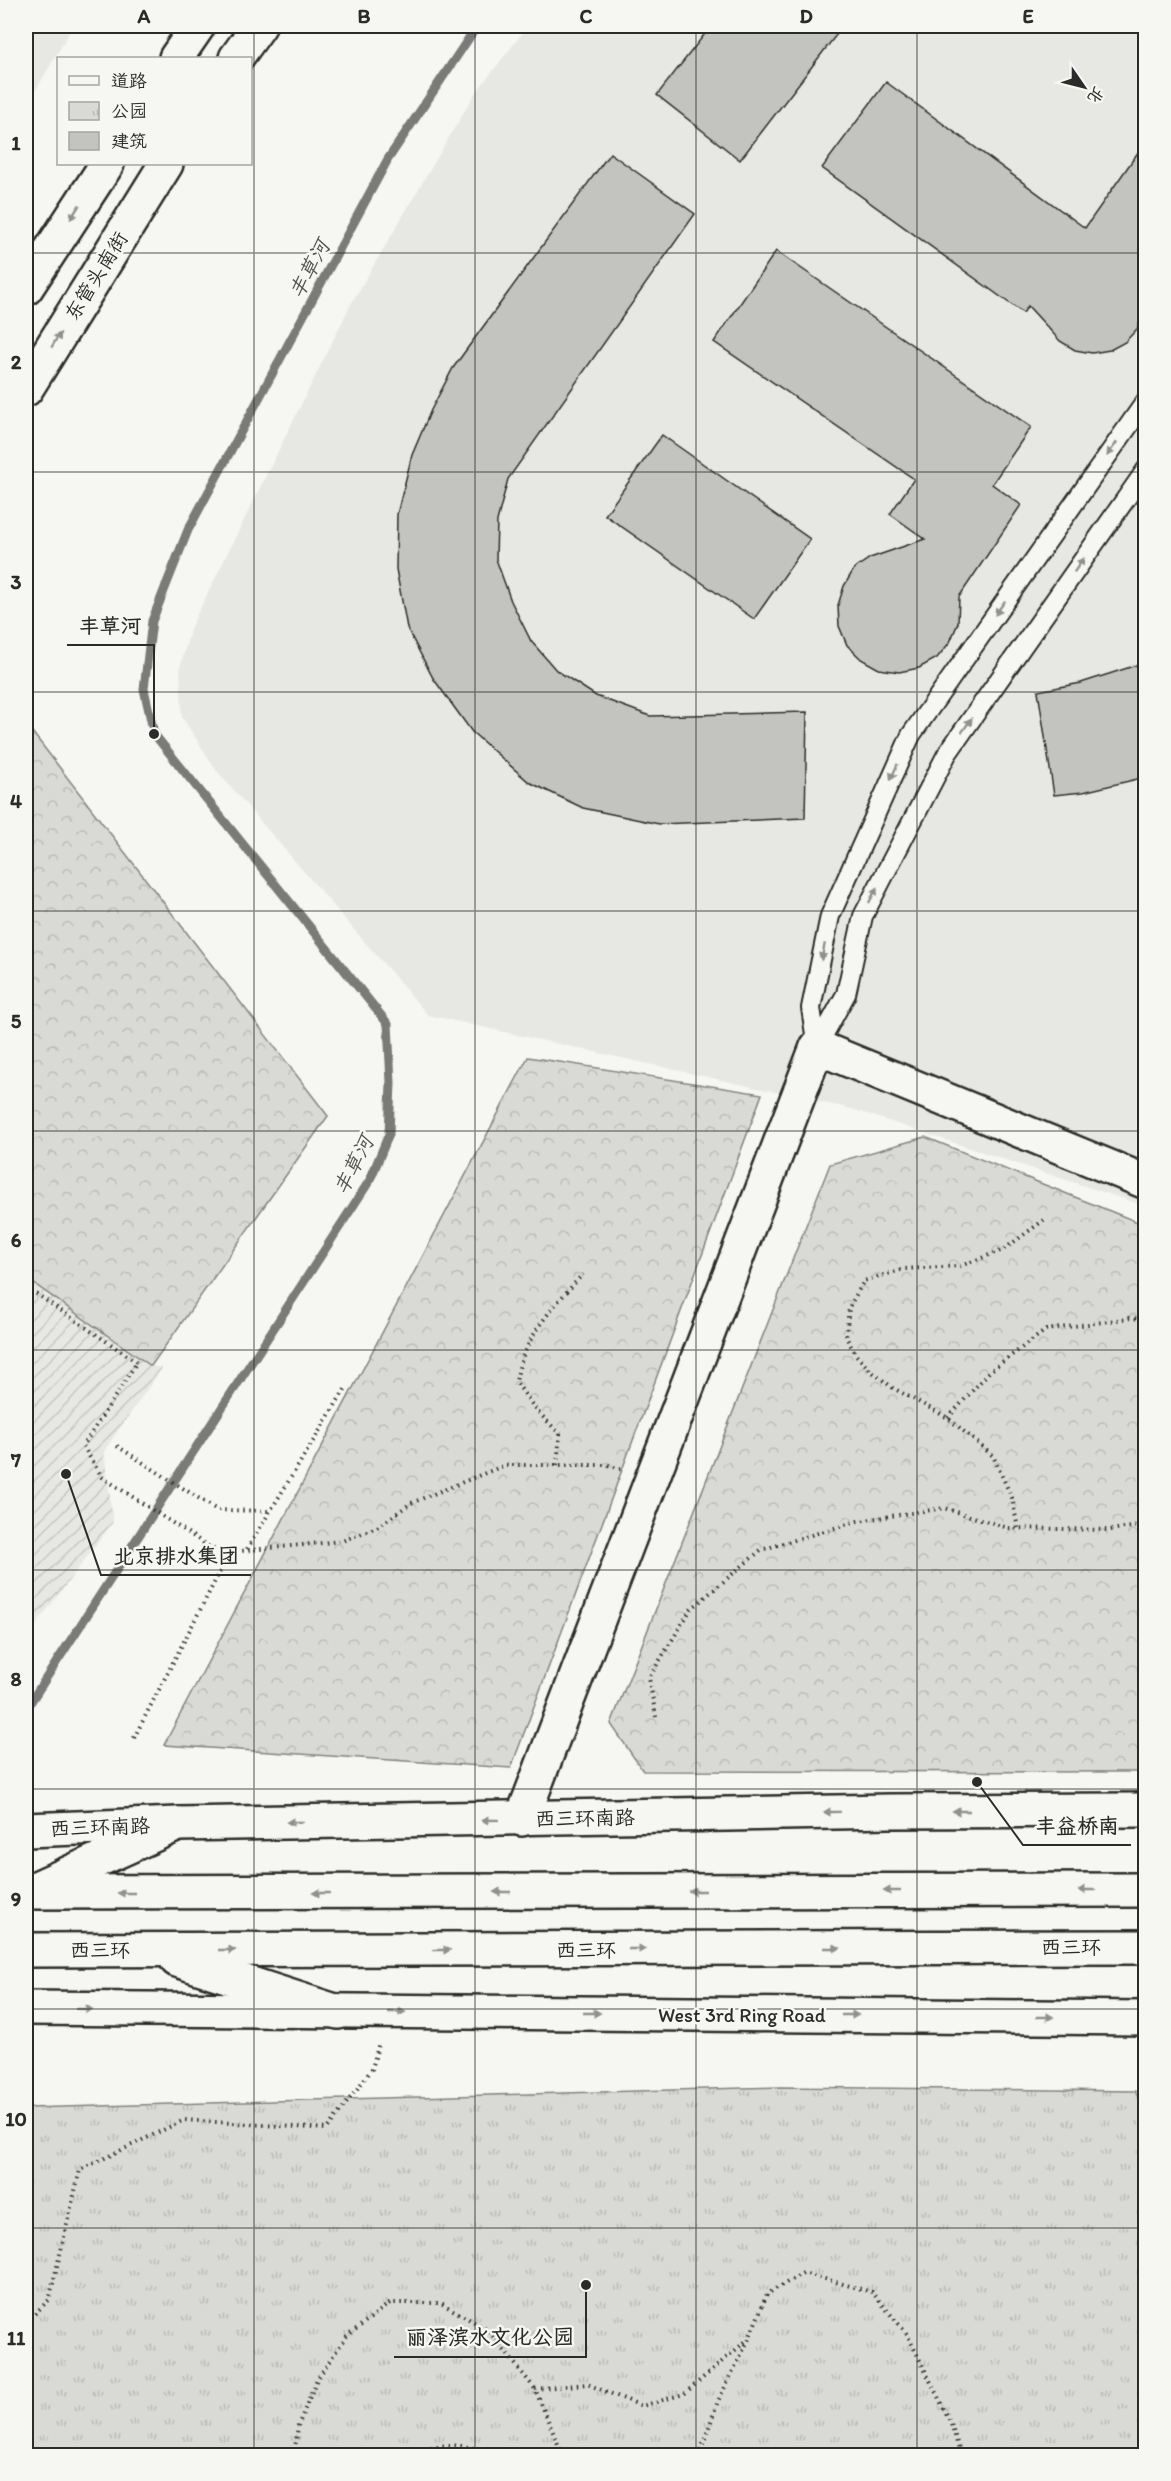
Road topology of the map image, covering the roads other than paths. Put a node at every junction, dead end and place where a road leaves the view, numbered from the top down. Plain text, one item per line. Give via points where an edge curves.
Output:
1 (198, 26) edge
2 (259, 26) edge
3 (177, 57) edge
4 (238, 57) edge
5 (106, 165) edge
6 (165, 165) edge
7 (26, 288) edge
8 (26, 389) edge
9 (1146, 401) edge
10 (1146, 470) edge
11 (817, 1047) junction
12 (1146, 1182) edge
13 (1146, 1810) edge
14 (522, 1819) junction
15 (178, 1824) junction
16 (26, 1830) edge
17 (1146, 1890) edge
18 (26, 1893) edge
19 (1146, 1947) edge
20 (26, 1950) edge
21 (147, 1950) junction
22 (26, 2008) edge
23 (338, 2012) junction
24 (1146, 2018) edge

1 - 3 main road
2 - 4 main road
5 -> 7 main road
8 -> 6 main road, 东管头南街
9 -> 11 lane via 910,735 830,916 811,1008
11 -> 10 lane via 846,994 863,915 947,753
11 - 12 main road
11 - 14 main road
13 -> 14 main road, 西三环南路
14 -> 15 main road, 西三环南路
15 - 16 main road, 西三环南路
15 - 18 main road
17 -> 18 main road
21 -> 19 main road, 西三环
20 - 21 main road, 西三环
21 - 23 main road
22 -> 23 main road
23 -> 24 main road, West 3rd Ring Road

